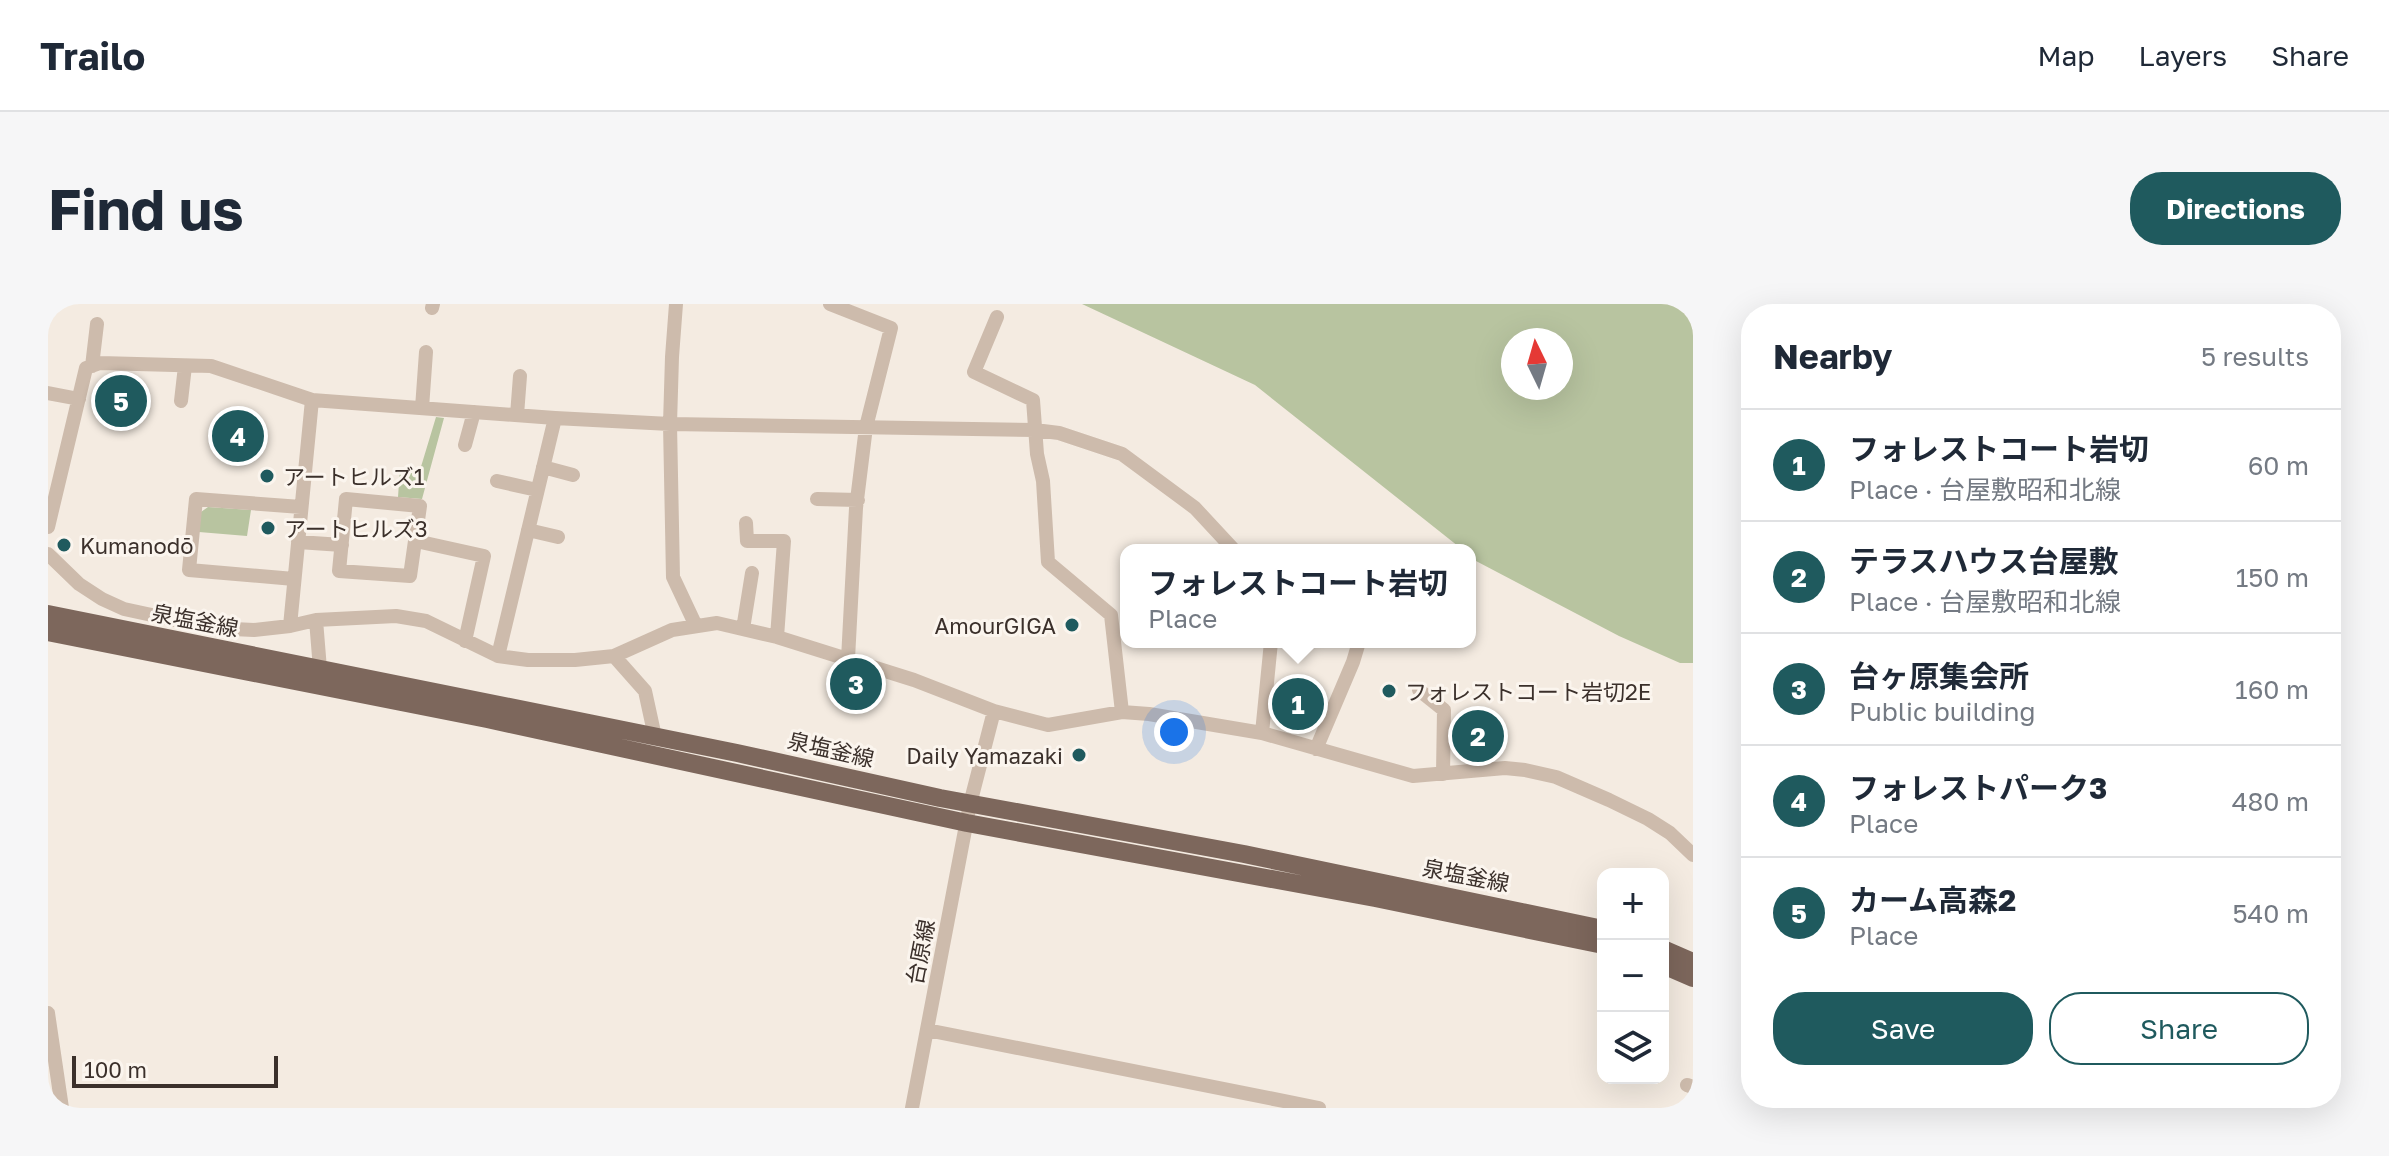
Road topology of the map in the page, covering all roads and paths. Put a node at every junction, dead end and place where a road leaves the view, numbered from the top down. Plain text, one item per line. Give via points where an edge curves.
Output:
1 (676, 304) edge
2 (830, 304) edge
3 (997, 317) dead end
4 (97, 324) dead end
5 (426, 352) dead end
6 (92, 366) junction
7 (185, 366) junction
8 (520, 376) dead end
9 (48, 393) edge
10 (79, 399) junction
11 (312, 400) junction
12 (181, 401) dead end
13 (422, 408) junction
14 (474, 412) junction
15 (517, 415) junction
16 (555, 418) junction
17 (670, 424) junction
18 (866, 427) junction
19 (1035, 430) junction
20 (465, 445) dead end
21 (543, 467) junction
22 (573, 475) dead end
23 (497, 481) dead end
24 (537, 490) junction
25 (817, 499) dead end
26 (858, 500) junction
27 (301, 507) junction
28 (746, 523) dead end
29 (48, 527) edge
30 (528, 530) junction
31 (558, 537) dead end
32 (416, 541) junction
33 (298, 542) junction
34 (1228, 544) edge
35 (342, 545) junction
36 (48, 554) edge
37 (752, 573) dead end
38 (294, 579) junction
39 (48, 614) edge
40 (316, 620) junction
41 (290, 626) junction
42 (696, 626) junction
43 (743, 629) junction
44 (48, 632) edge
45 (777, 637) junction
46 (465, 641) junction
47 (1270, 648) edge
48 (1357, 648) edge
49 (498, 656) junction
50 (614, 656) junction
51 (848, 659) junction
52 (320, 669) junction
53 (1419, 690) dead end
54 (994, 711) junction
55 (1122, 712) junction
56 (1262, 733) junction
57 (655, 737) junction
58 (1316, 749) junction
59 (1443, 774) junction
60 (970, 804) junction
61 (967, 823) junction
62 (1693, 855) edge
63 (1597, 928) edge
64 (1597, 944) edge
65 (1669, 952) edge
66 (1693, 962) edge
67 (1669, 968) edge
68 (1693, 978) edge
69 (48, 1013) edge
70 (927, 1030) junction
71 (62, 1108) edge
72 (912, 1108) edge
73 (1319, 1108) edge

1 - 17 street
2 - 18 street via 891,328
3 - 19 street via 974,372 1033,400
4 - 6 street
5 - 13 street
6 - 7 street
6 - 10 street via 86,368
7 - 11 street via 211,366
7 - 12 street
8 - 15 street
9 - 10 street
10 - 29 street
11 - 13 street
11 - 27 street
13 - 14 street
14 - 15 street
14 - 20 street
15 - 16 street
16 - 17 street
16 - 21 street
17 - 18 street
17 - 42 street via 673,577
18 - 19 street
18 - 26 street
19 - 34 street via 1122,454 1195,508
19 - 55 street via 1048,562 1111,615
21 - 22 street
21 - 24 street
23 - 24 street
24 - 30 street
25 - 26 street
26 - 51 street
27 - 33 street
27 - 38 street via 196,499 189,570
28 - 45 street via 747,541 784,541
30 - 31 street
30 - 49 street
32 - 35 street via 410,576 339,571
32 - 35 street via 420,506 346,499
32 - 46 street via 484,556
33 - 35 street
33 - 38 street
36 - 41 street via 79,584 124,609 212,628
37 - 43 street
38 - 41 street
39 - 52 main road, 泉塩釜線
40 - 41 street
40 - 46 street via 396,616 426,621
40 - 52 street
42 - 43 street via 717,623
42 - 50 street via 672,630
43 - 45 street
44 - 61 main road, 泉塩釜線 via 487,719
45 - 51 street
46 - 49 street
47 - 56 street
48 - 58 street
49 - 50 street
50 - 57 street via 645,691
51 - 54 street
52 - 57 main road, 泉塩釜線
53 - 59 street via 1444,710
54 - 55 street via 1048,725
54 - 60 street, 台原線
55 - 56 street
56 - 58 street
57 - 60 main road, 泉塩釜線
58 - 59 street via 1413,776
59 - 62 street via 1505,768 1556,777 1648,819
60 - 61 street, 台原線
60 - 63 main road, 泉塩釜線 via 1244,854
61 - 64 main road, 泉塩釜線
61 - 70 street, 台原線
65 - 66 main road
67 - 68 main road
69 - 71 street
70 - 72 street, 台原線
70 - 73 street

